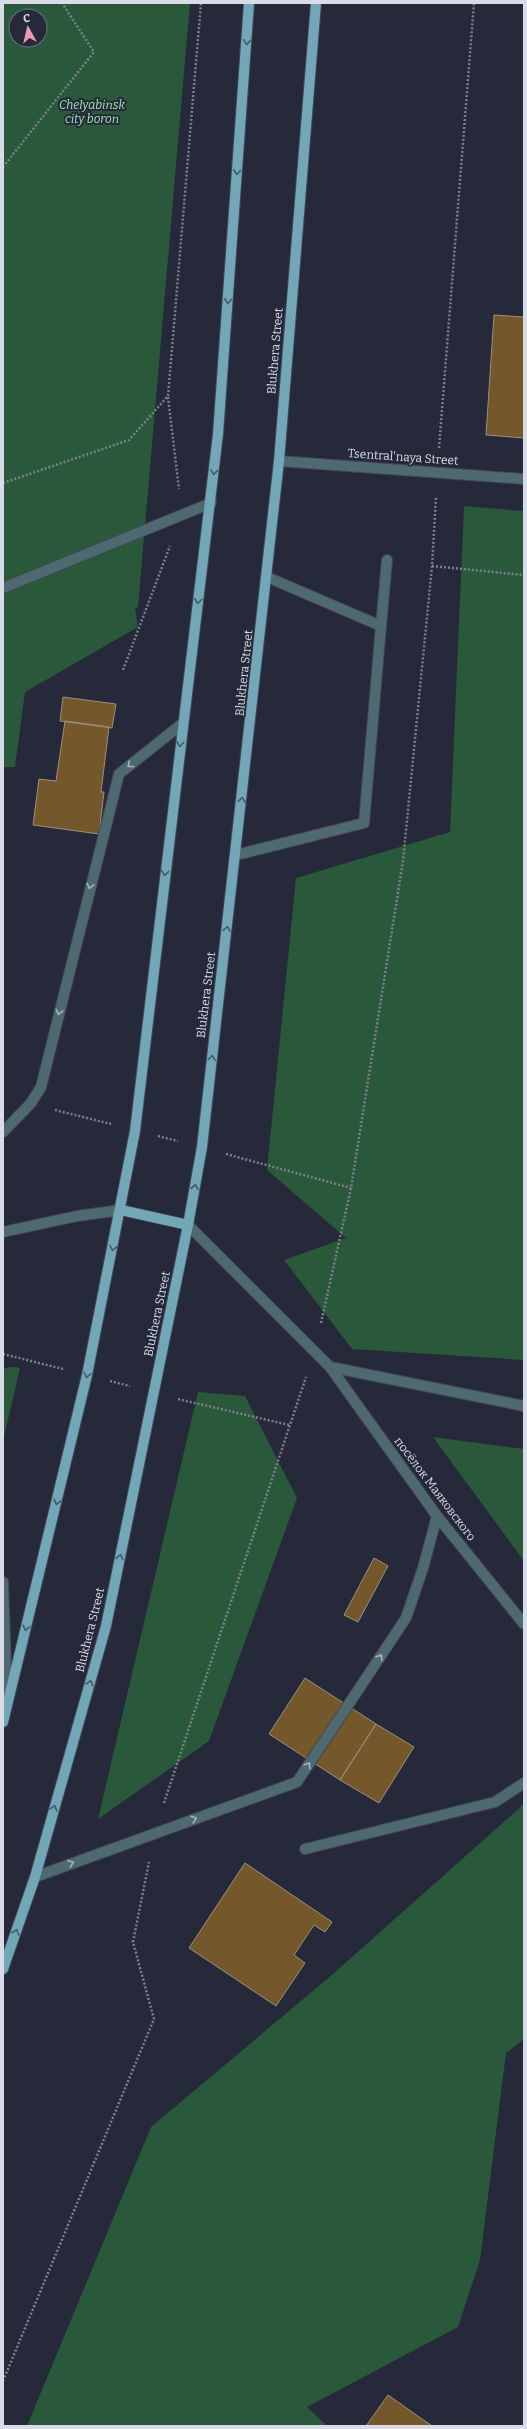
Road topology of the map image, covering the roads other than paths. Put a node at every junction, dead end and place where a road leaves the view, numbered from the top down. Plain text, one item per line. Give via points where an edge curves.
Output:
1 (250, 3) edge
2 (316, 3) edge
3 (279, 461) junction
4 (524, 479) edge
5 (211, 502) junction
6 (387, 560) dead end
7 (267, 576) junction
8 (3, 588) edge
9 (381, 626) junction
10 (183, 723) junction
11 (236, 854) junction
12 (3, 1132) edge
13 (121, 1210) junction
14 (188, 1225) junction
15 (3, 1232) edge
16 (330, 1367) junction
17 (524, 1406) edge
18 (437, 1516) junction
19 (3, 1582) edge
20 (524, 1624) edge
21 (7, 1708) junction
22 (3, 1722) edge
23 (524, 1783) edge
24 (305, 1849) dead end
25 (35, 1877) junction
26 (3, 1969) edge

1 -> 5 main road
2 - 3 main road, Blukhera Street
3 - 4 street, Tsentral'naya Street
3 - 7 main road, Blukhera Street
5 - 8 street
5 -> 10 main road
6 - 9 street
7 - 9 street
11 -> 7 main road, Blukhera Street
9 - 11 street via 364,823
10 -> 12 street via 120,774 96,859 41,1087 31,1103
10 -> 13 main road via 135,1131
14 -> 11 main road, Blukhera Street via 202,1147
13 - 14 main road
13 - 15 street via 77,1216
13 -> 21 main road via 87,1375
14 - 16 street, посёлок Маяковского
25 -> 14 main road, Blukhera Street via 106,1626
16 - 17 street
16 - 18 street, посёлок Маяковского
18 - 20 street, посёлок Маяковского
25 -> 18 street via 297,1782 406,1618
19 - 21 street
21 - 22 main road
23 - 24 street via 495,1802
26 -> 25 main road, Blukhera Street

